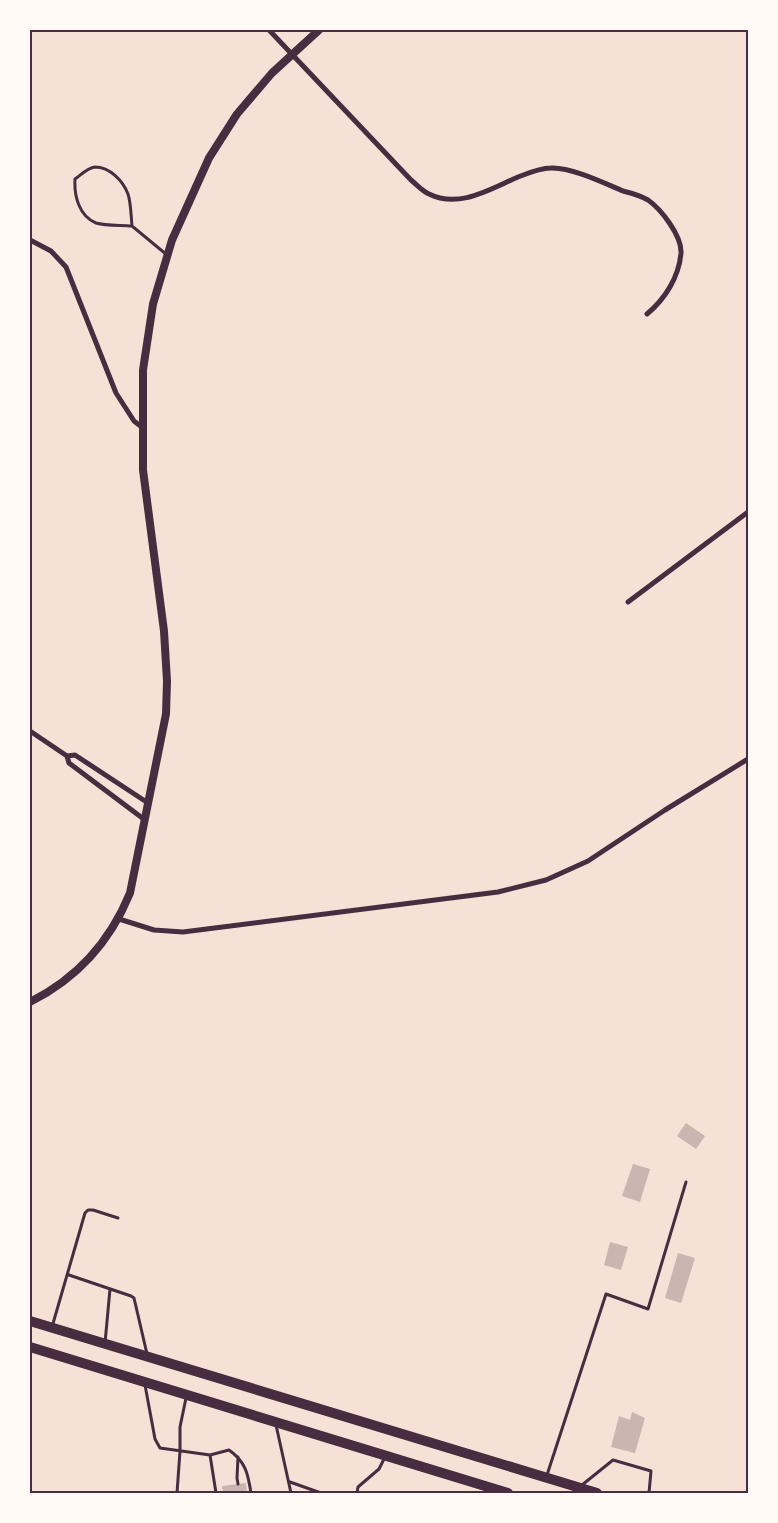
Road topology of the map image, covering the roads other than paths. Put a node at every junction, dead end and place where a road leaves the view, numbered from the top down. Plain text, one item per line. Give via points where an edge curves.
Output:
1 (269, 30) edge
2 (319, 30) edge
3 (293, 54) junction
4 (132, 226) junction
5 (30, 240) edge
6 (167, 256) junction
7 (647, 314) dead end
8 (143, 428) junction
9 (748, 512) edge
10 (628, 602) dead end
11 (30, 731) edge
12 (67, 756) junction
13 (748, 758) edge
14 (148, 803) junction
15 (145, 820) junction
16 (119, 919) junction
17 (30, 1002) edge
18 (686, 1182) dead end
19 (118, 1218) dead end
20 (69, 1275) junction
21 (110, 1288) junction
22 (30, 1321) edge
23 (52, 1327) junction
24 (105, 1344) junction
25 (30, 1347) edge
26 (148, 1357) junction
27 (144, 1382) junction
28 (187, 1395) junction
29 (275, 1422) junction
30 (180, 1451) junction
31 (210, 1455) junction
32 (385, 1456) junction
33 (238, 1458) junction
34 (546, 1478) junction
35 (289, 1482) junction
36 (238, 1484) dead end
37 (579, 1488) junction
38 (177, 1493) edge
39 (216, 1493) edge
40 (251, 1493) edge
41 (291, 1493) edge
42 (322, 1493) edge
43 (358, 1493) edge
44 (508, 1493) edge
45 (597, 1493) edge
46 (649, 1493) edge

1 - 3 street
2 - 3 street
3 - 6 street via 272,72 237,114 209,158
3 - 7 street via 411,180 426,193 440,199 458,200 474,196 530,172 550,168 567,170 647,199 674,230 681,249 680,262 668,291
4 - 4 lane via 128,194 120,180 108,170 95,167 75,179 74,194 87,217 98,223
4 - 6 lane
5 - 8 street via 51,251 66,268 116,393 134,421
6 - 8 street via 153,304 143,370
8 - 14 street via 142,470 164,631 167,681 166,714
9 - 10 street
11 - 12 street
12 - 14 street via 76,755
12 - 15 street via 69,763
13 - 16 street via 588,861 546,880 498,892 183,932 154,930
14 - 15 street
15 - 16 street via 130,893
16 - 17 street via 91,959 62,984
18 - 34 lane via 648,1309 606,1294
19 - 20 lane via 88,1210
20 - 21 lane
20 - 23 lane
21 - 24 lane
21 - 26 lane via 134,1298
22 - 23 highway
23 - 24 highway
24 - 26 highway
25 - 27 highway
26 - 34 highway
27 - 28 highway
27 - 30 lane via 155,1440 160,1448
28 - 29 highway
28 - 30 lane via 180,1427
29 - 32 highway
29 - 35 lane
30 - 31 lane
30 - 38 lane
31 - 33 lane via 226,1450
31 - 39 lane
32 - 43 lane via 379,1469 358,1488
32 - 44 highway
33 - 36 lane
33 - 40 lane via 247,1469
34 - 37 highway
35 - 41 lane
35 - 42 lane
37 - 45 highway
37 - 46 lane via 613,1460 651,1471

